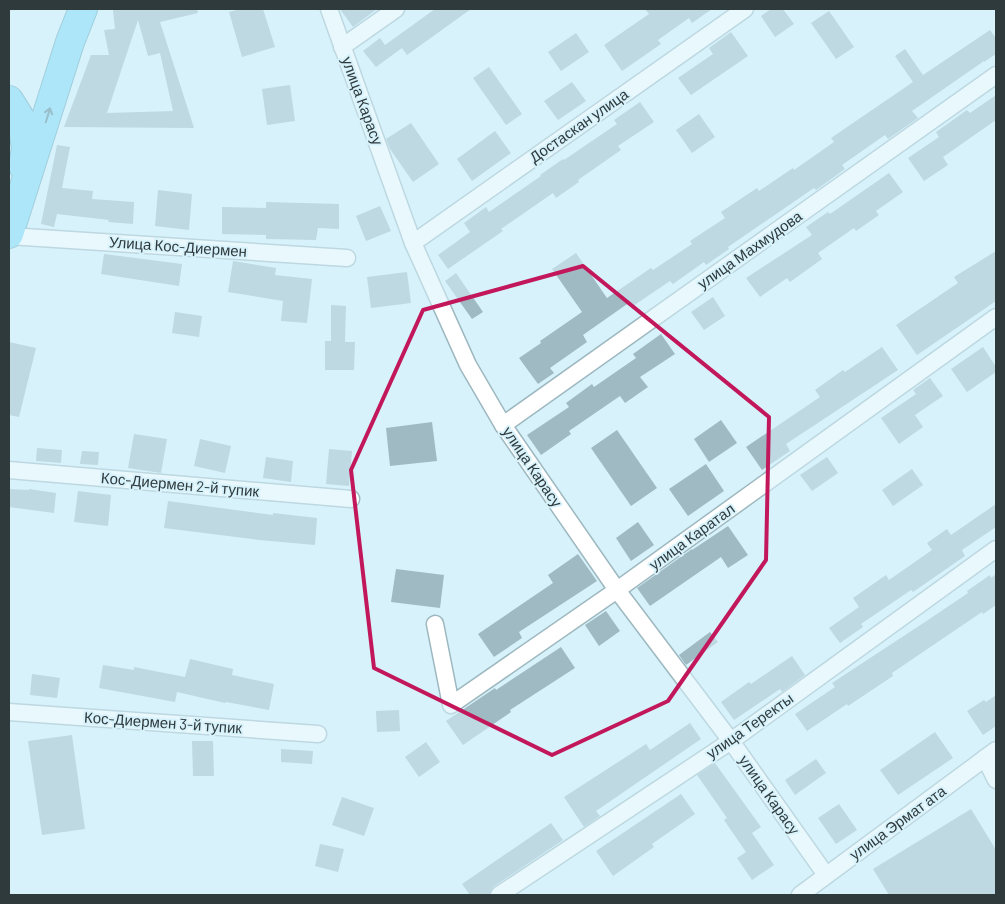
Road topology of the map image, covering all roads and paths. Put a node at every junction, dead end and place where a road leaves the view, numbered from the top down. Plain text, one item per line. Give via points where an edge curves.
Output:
1 (83, 9) edge
2 (329, 9) edge
3 (396, 9) edge
4 (745, 9) edge
5 (342, 47) junction
6 (996, 75) edge
7 (9, 100) edge
8 (11, 227) edge
9 (414, 243) junction
10 (347, 258) dead end
11 (996, 317) edge
12 (503, 425) junction
13 (9, 470) edge
14 (351, 499) dead end
15 (996, 549) edge
16 (617, 590) junction
17 (435, 624) dead end
18 (9, 712) edge
19 (318, 734) dead end
20 (731, 741) junction
21 (991, 754) edge
22 (996, 780) edge
23 (826, 876) junction
24 (498, 895) edge
25 (800, 895) edge

8 -> 1 highway
2 - 5 street, улица Карасу
3 - 5 street
4 - 9 street, Достаскан улица
5 - 9 street, улица Карасу
6 - 12 street, улица Махмудова
7 - 8 highway via 22,121 26,148
8 - 10 street, Улица Кос-Диермен
9 - 12 street, улица Карасу via 468,365
11 - 16 street, улица Каратал
12 - 16 street, улица Карасу
13 - 14 street, Кос-Диермен 2-й тупик
15 - 20 street, улица Теректы
16 - 17 street, улица Каратал via 451,705
16 - 20 street, улица Карасу
18 - 19 street, Кос-Диермен 3-й тупик
20 - 23 street, улица Карасу
20 - 24 street, улица Теректы
21 - 22 street
21 - 23 street, улица Эрмат ата
23 - 25 street, улица Эрмат ата

